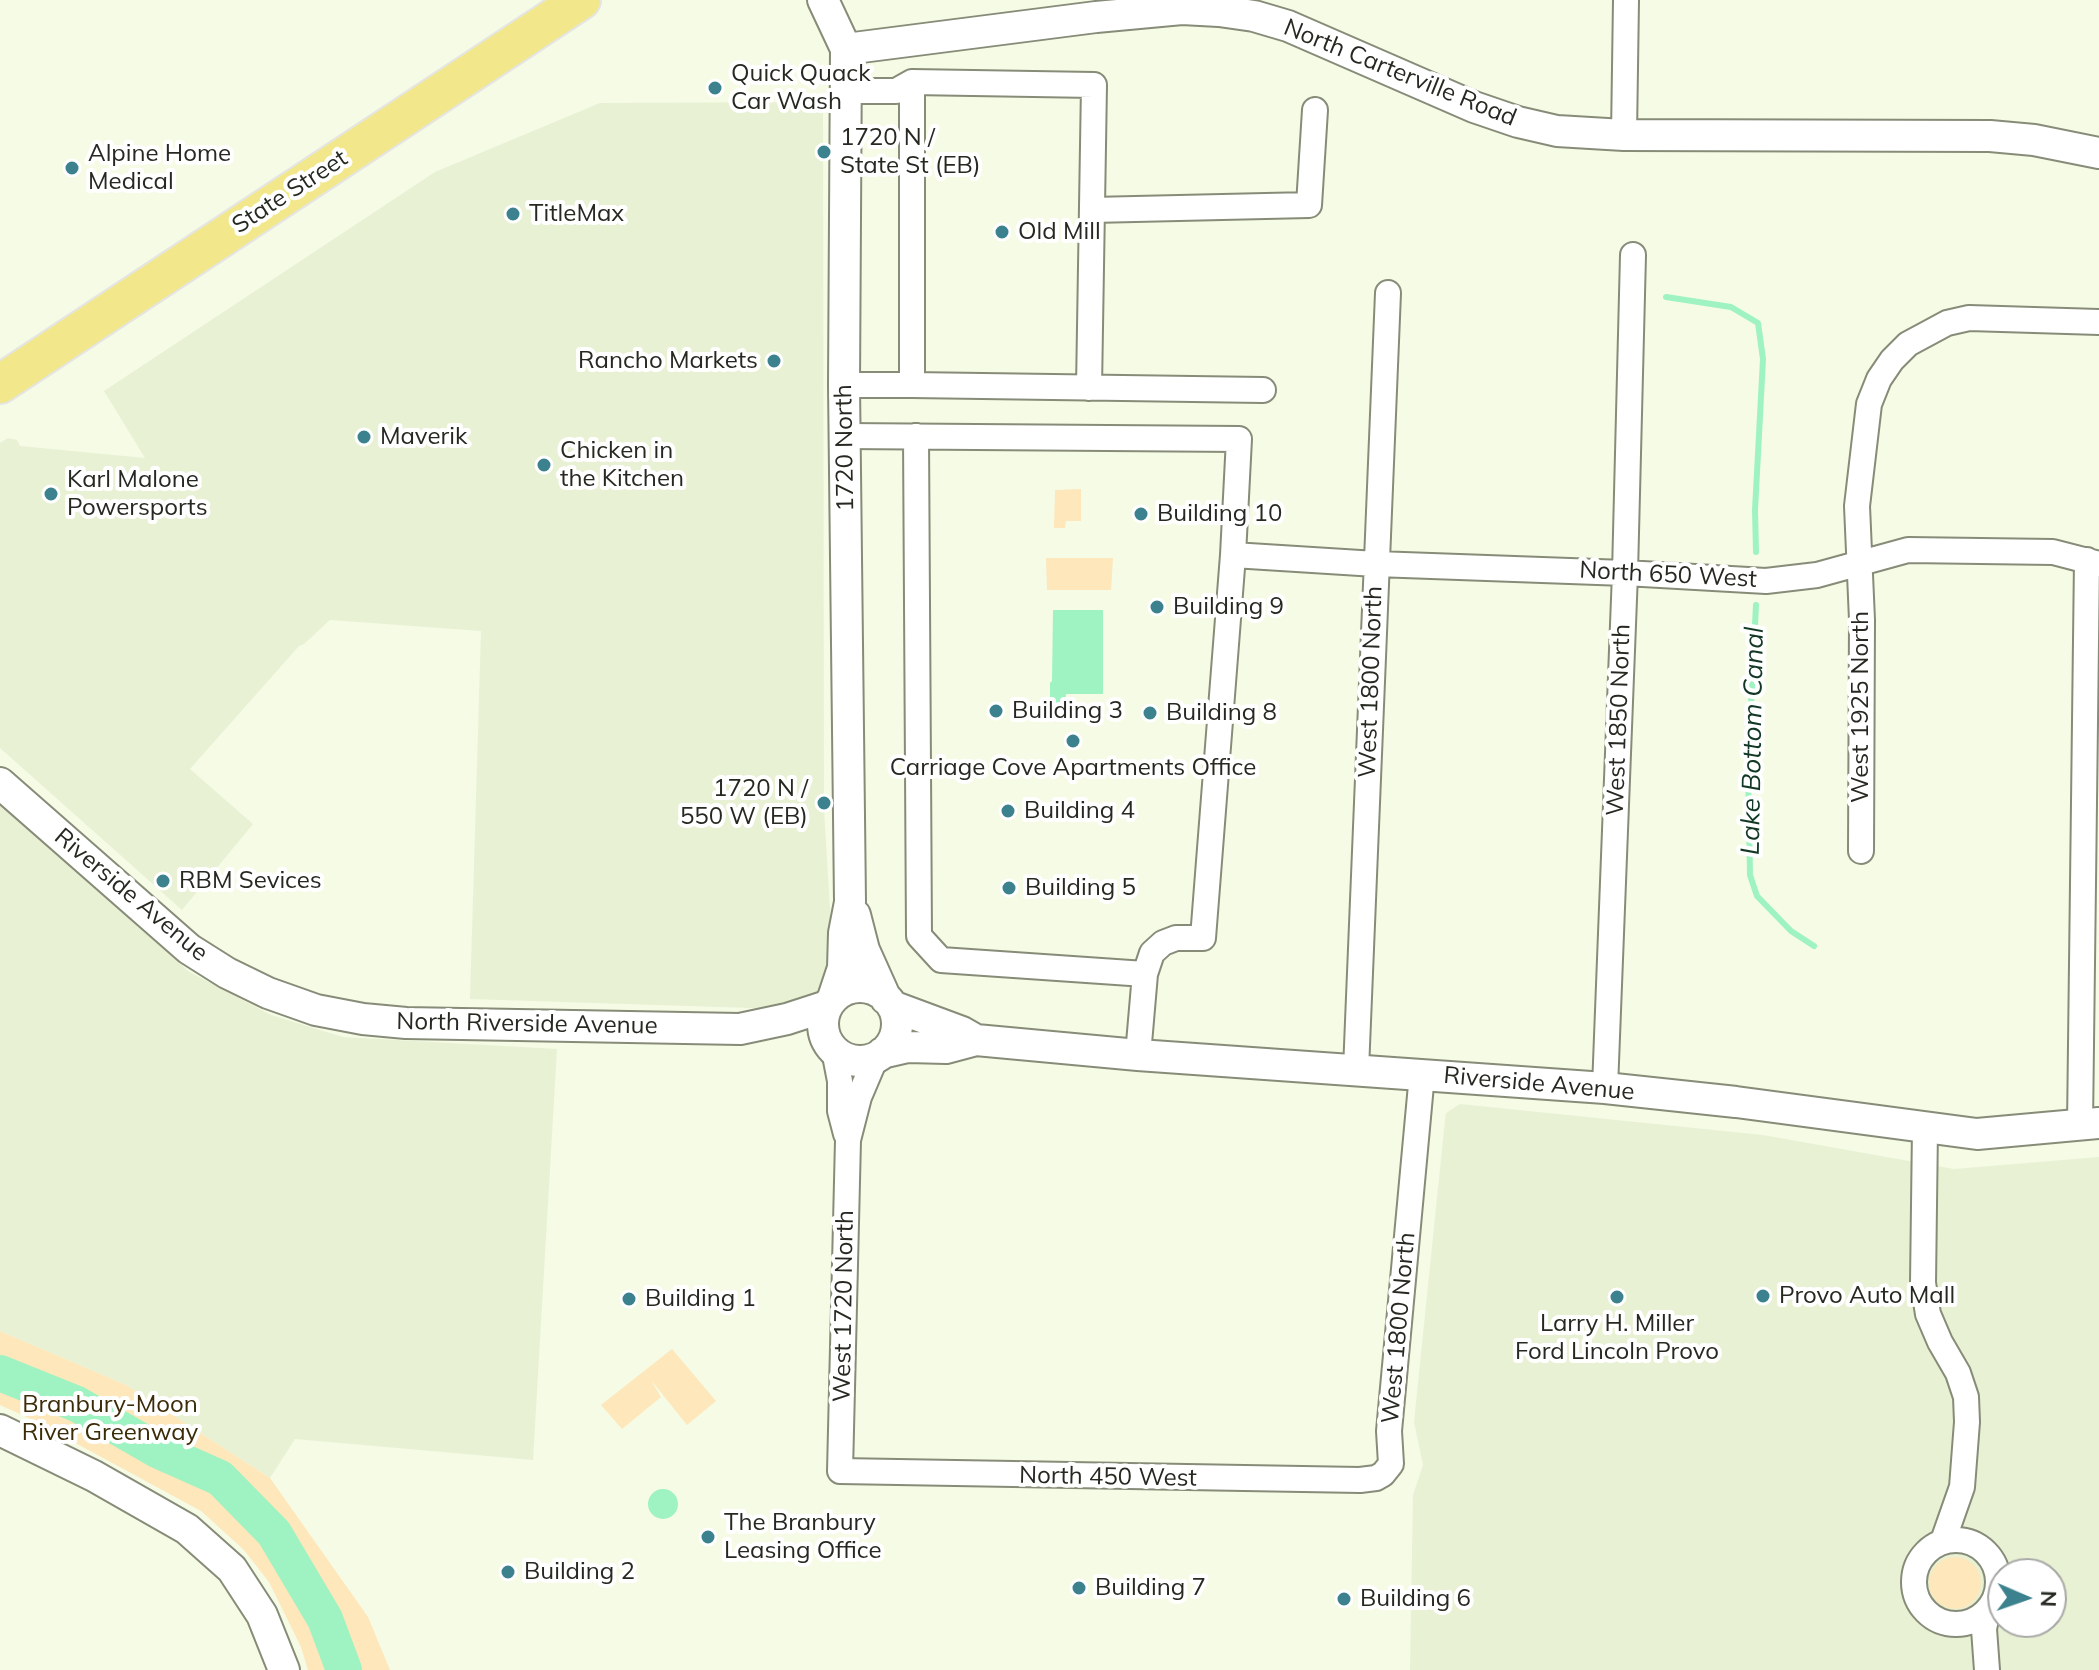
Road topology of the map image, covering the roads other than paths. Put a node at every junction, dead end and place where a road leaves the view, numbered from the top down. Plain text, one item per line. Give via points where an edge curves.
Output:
1 (581, 0) edge
2 (823, 0) edge
3 (1626, 0) edge
4 (846, 49) junction
5 (912, 82) junction
6 (845, 91) junction
7 (1315, 110) dead end
8 (1624, 135) junction
9 (2099, 153) edge
10 (1092, 210) junction
11 (1633, 255) dead end
12 (1388, 293) dead end
13 (2099, 322) edge
14 (0, 384) edge
15 (844, 385) junction
16 (912, 385) junction
17 (1089, 388) junction
18 (1263, 390) dead end
19 (845, 436) junction
20 (916, 436) junction
21 (1233, 555) junction
22 (2093, 562) edge
23 (1858, 563) junction
24 (1376, 564) junction
25 (1625, 573) junction
26 (0, 783) edge
27 (1861, 851) dead end
28 (850, 902) junction
29 (1145, 974) junction
30 (830, 1002) junction
31 (889, 1002) junction
32 (316, 1010) joint
33 (740, 1029) junction
34 (976, 1040) junction
35 (831, 1047) junction
36 (879, 1055) junction
37 (1138, 1055) junction
38 (1356, 1070) junction
39 (1422, 1074) junction
40 (1605, 1088) junction
41 (2090, 1124) edge
42 (1925, 1128) junction
43 (848, 1140) junction
44 (0, 1430) edge
45 (840, 1471) joint
46 (1376, 1478) joint
47 (1962, 1487) junction
48 (1943, 1541) junction
49 (1978, 1545) junction
50 (1990, 1558) edge
51 (1987, 1610) edge
52 (1987, 1614) edge
53 (1956, 1624) junction
54 (284, 1670) edge
55 (1979, 1670) edge
56 (1987, 1670) edge

1 - 14 main road, State Street
2 - 4 street, 1720 North
3 - 8 street
4 - 6 street, 1720 North
4 - 8 street, North Carterville Road via 1096,17 1219,11 1288,26 1518,122 1557,131
5 - 6 street via 896,91
5 - 10 street via 1094,85
5 - 16 street
6 - 15 street, 1720 North
7 - 10 street via 1309,205
8 - 9 street, North Carterville Road via 1990,136
10 - 17 street
11 - 25 street, West 1850 North
12 - 24 street, West 1800 North
13 - 23 street, West 1925 North via 1969,318 1930,330 1892,360 1869,404 1857,506
15 - 16 street
15 - 19 street, 1720 North
16 - 17 street
17 - 18 street
19 - 20 street
19 - 28 street, 1720 North
20 - 21 street via 1239,439
20 - 29 street via 919,936 941,960
21 - 24 street, North 650 West
21 - 29 street via 1203,938 1163,943 1152,953
22 - 23 street, North 650 West via 2053,552 1908,550
22 - 41 street
23 - 25 street, North 650 West via 1766,581
23 - 27 street, West 1925 North
24 - 25 street, North 650 West
24 - 38 street, West 1800 North
25 - 40 street, West 1850 North
26 - 32 street, Riverside Avenue via 189,949 268,993
28 - 30 street, 1720 North via 843,968
28 - 31 street, 1720 North via 864,950
29 - 37 street
30 - 31 street via 859,987
30 - 33 street, North Riverside Avenue
30 - 35 street via 823,1024
31 - 34 street, Riverside Avenue
31 - 36 street via 896,1031
32 - 33 street, North Riverside Avenue via 406,1023
33 - 35 street, North Riverside Avenue
34 - 36 street, Riverside Avenue
34 - 37 street, Riverside Avenue
35 - 36 street via 850,1059
35 - 43 street, West 1720 North
36 - 43 street, West 1720 North via 859,1097
37 - 38 street, Riverside Avenue
38 - 39 street, Riverside Avenue
39 - 40 street, Riverside Avenue
39 - 46 street, West 1800 North via 1389,1431 1391,1464
40 - 42 street, Riverside Avenue
41 - 42 street, Riverside Avenue via 1977,1134
42 - 47 street via 1923,1283 1928,1314 1966,1397
43 - 45 street, West 1720 North
44 - 54 street via 187,1529 232,1569 262,1615
45 - 46 street, North 450 West
47 - 48 street
47 - 49 street
48 - 49 street
48 - 53 street via 1917,1564 1913,1588 1933,1618
49 - 50 street
51 - 53 street
52 - 56 street
53 - 55 street via 1972,1646

